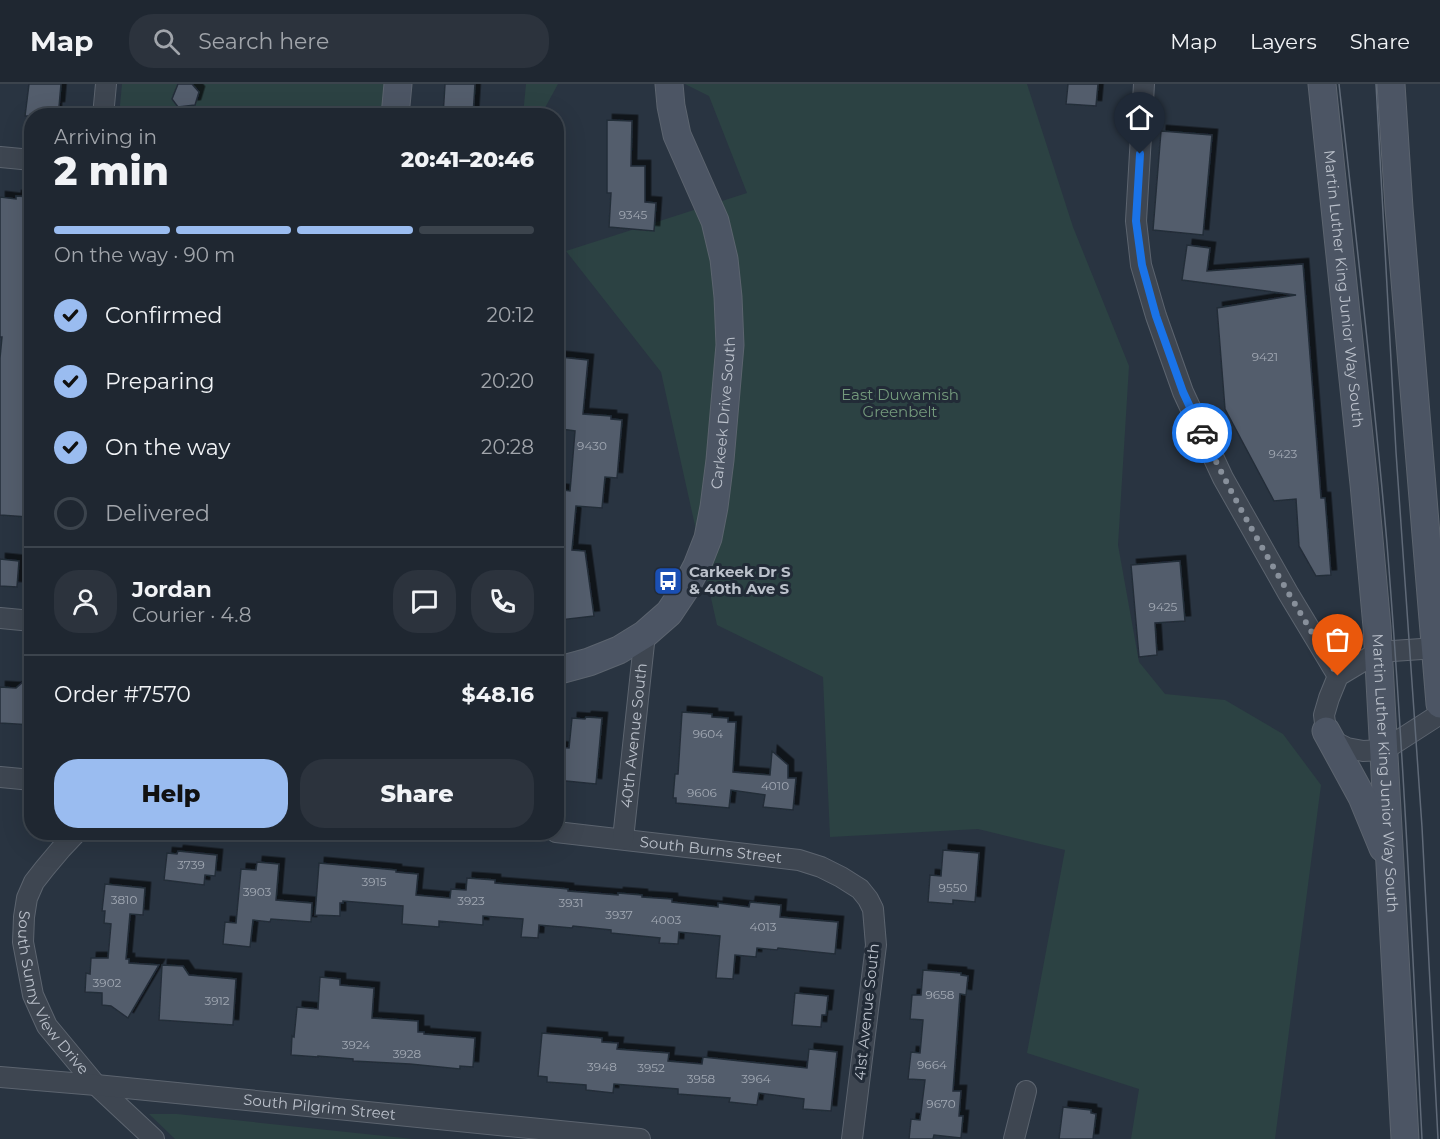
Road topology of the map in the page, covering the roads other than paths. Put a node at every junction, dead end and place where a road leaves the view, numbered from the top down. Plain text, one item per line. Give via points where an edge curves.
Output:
1 (106, 84) edge
2 (398, 84) edge
3 (669, 84) edge
4 (1144, 84) edge
5 (1322, 84) edge
6 (1391, 84) edge
7 (104, 108) edge
8 (396, 108) edge
9 (0, 157) edge
10 (24, 159) edge
11 (0, 618) edge
12 (24, 620) edge
13 (645, 634) junction
14 (1436, 648) junction
15 (1378, 652) junction
16 (564, 669) edge
17 (1338, 676) junction
18 (1440, 704) edge
19 (1440, 714) edge
20 (1326, 730) junction
21 (1384, 750) junction
22 (0, 777) edge
23 (24, 779) edge
24 (564, 833) edge
25 (623, 839) junction
26 (69, 840) edge
27 (1390, 865) junction
28 (860, 889) joint
29 (0, 1077) edge
30 (96, 1085) junction
31 (1026, 1091) dead end
32 (154, 1139) edge
33 (640, 1139) edge
34 (852, 1139) edge
35 (1014, 1139) edge
36 (1405, 1139) edge

1 - 7 street
2 - 8 main road
3 - 13 main road, Carkeek Drive South via 677,135 718,231 728,297 730,345 720,460 708,538 685,590 669,613
4 - 17 street via 1136,221 1142,265 1156,316 1183,392 1223,478
5 - 15 main road, Martin Luther King Junior Way South
6 - 14 main road
9 - 10 street
11 - 12 street
13 - 16 main road, Carkeek Drive South via 619,650
13 - 25 street, 40th Avenue South
14 - 15 street
14 - 18 main road
15 - 17 street
15 - 21 main road, Martin Luther King Junior Way South
17 - 20 street via 1324,715
19 - 21 street
20 - 21 street via 1335,742 1347,748
20 - 27 main road via 1362,797
21 - 27 main road, Martin Luther King Junior Way South
22 - 23 street
24 - 25 street, South Burns Street
25 - 28 street, South Burns Street via 799,860 821,867
26 - 30 street, South Sunny View Drive via 34,882 27,898 23,942 33,995 47,1026
27 - 36 main road, Martin Luther King Junior Way South
28 - 34 street, 41st Avenue South via 873,909 876,945
29 - 30 street, South Pilgrim Street
30 - 32 street, South Sunny View Drive
30 - 33 street, South Pilgrim Street
31 - 35 street

